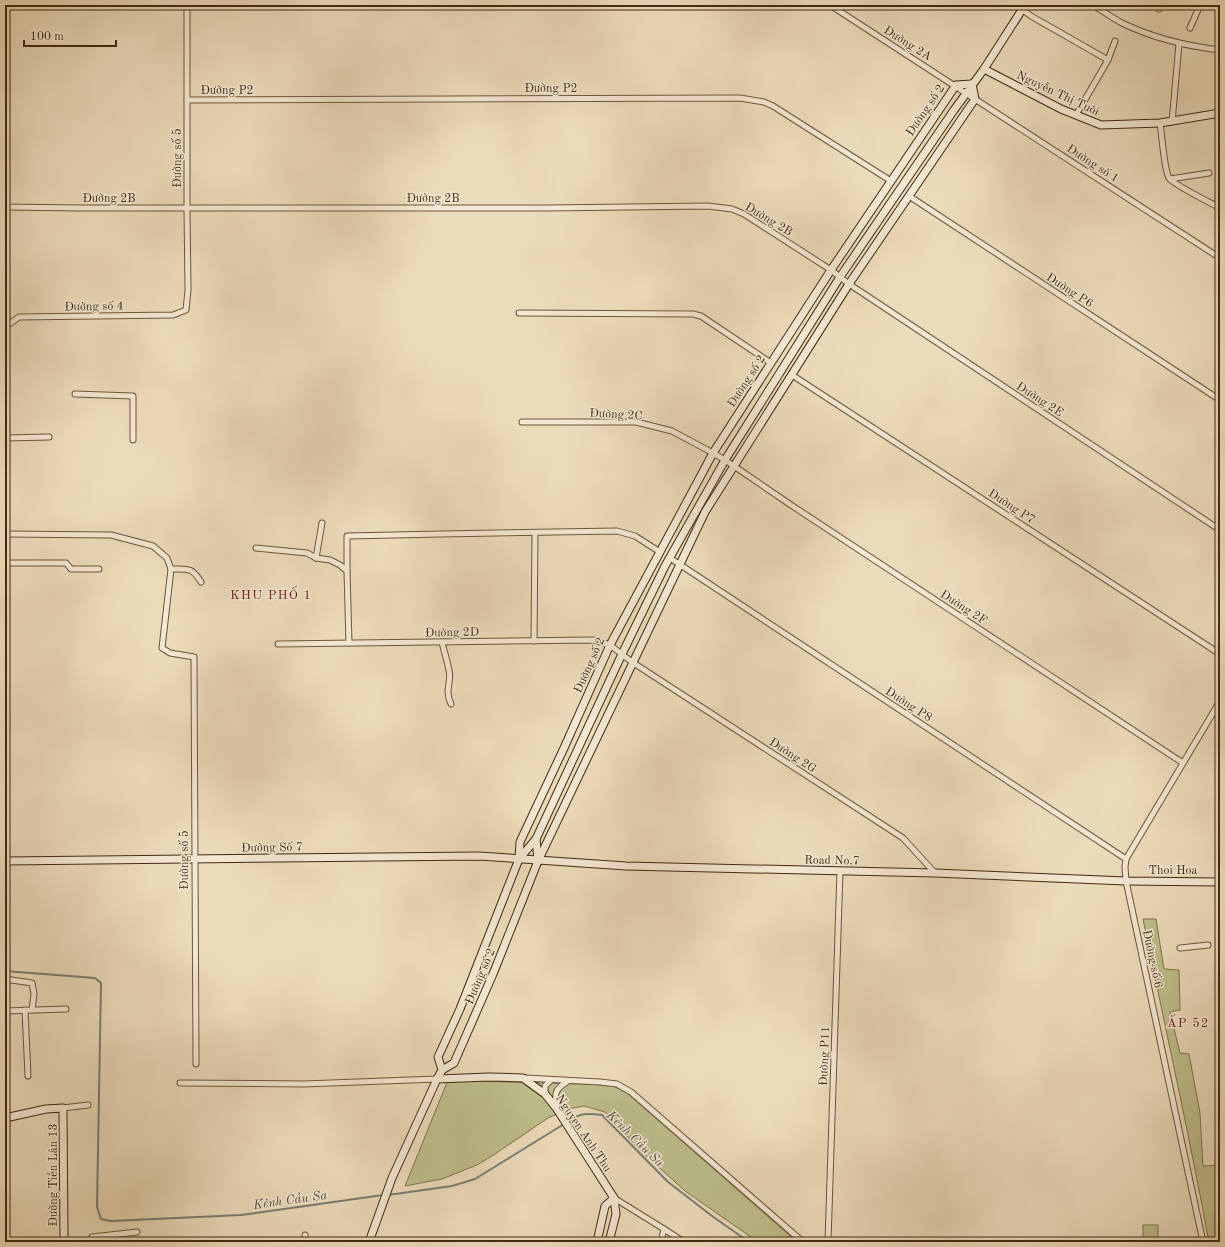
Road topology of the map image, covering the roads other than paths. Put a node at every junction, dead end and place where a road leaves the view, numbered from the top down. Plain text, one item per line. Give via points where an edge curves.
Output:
1 (187, 5) edge
2 (830, 5) edge
3 (1093, 5) edge
4 (1200, 5) edge
5 (1021, 6) edge
6 (1190, 28) dead end
7 (1115, 41) dead end
8 (1179, 44) junction
9 (1220, 50) edge
10 (1108, 60) junction
11 (984, 69) junction
12 (972, 84) junction
13 (956, 85) junction
14 (967, 93) junction
15 (975, 99) junction
16 (187, 100) junction
17 (1220, 113) edge
18 (1076, 115) junction
19 (1172, 122) junction
20 (1160, 123) junction
21 (1209, 173) dead end
22 (1170, 179) junction
23 (891, 182) junction
24 (909, 196) junction
25 (5, 207) edge
26 (187, 208) junction
27 (1220, 208) edge
28 (1220, 258) edge
29 (831, 270) junction
30 (840, 277) junction
31 (849, 284) junction
32 (186, 310) joint
33 (519, 313) dead end
34 (5, 327) edge
35 (771, 363) junction
36 (792, 375) junction
37 (75, 394) dead end
38 (1220, 400) edge
39 (522, 422) dead end
40 (49, 437) dead end
41 (5, 438) edge
42 (133, 440) dead end
43 (713, 453) junction
44 (725, 460) junction
45 (734, 467) junction
46 (322, 523) dead end
47 (1220, 530) edge
48 (535, 533) junction
49 (5, 534) edge
50 (256, 548) dead end
51 (660, 552) junction
52 (316, 558) junction
53 (670, 558) junction
54 (5, 563) edge
55 (680, 565) junction
56 (99, 569) dead end
57 (171, 569) junction
58 (347, 571) junction
59 (201, 582) dead end
60 (534, 641) junction
61 (442, 642) junction
62 (349, 643) junction
63 (278, 644) dead end
64 (610, 645) junction
65 (622, 654) junction
66 (1220, 654) edge
67 (632, 662) junction
68 (1220, 701) edge
69 (451, 704) dead end
70 (1183, 763) junction
71 (536, 839) junction
72 (194, 859) junction
73 (519, 859) junction
74 (1126, 859) junction
75 (5, 861) edge
76 (538, 861) junction
77 (840, 871) junction
78 (935, 873) junction
79 (1126, 881) junction
80 (1220, 882) edge
81 (1208, 945) dead end
82 (1180, 948) dead end
83 (5, 979) edge
84 (66, 1009) dead end
85 (25, 1010) junction
86 (32, 1010) junction
87 (5, 1011) edge
88 (196, 1064) dead end
89 (442, 1070) junction
90 (28, 1076) dead end
91 (523, 1078) junction
92 (437, 1079) junction
93 (551, 1080) junction
94 (568, 1081) junction
95 (180, 1083) dead end
96 (545, 1094) junction
97 (88, 1105) dead end
98 (63, 1108) junction
99 (557, 1109) junction
100 (5, 1118) edge
101 (614, 1198) junction
102 (664, 1229) junction
103 (137, 1232) dead end
104 (305, 1235) dead end
105 (64, 1242) edge
106 (93, 1242) edge
107 (305, 1242) edge
108 (369, 1242) edge
109 (597, 1242) edge
110 (609, 1242) edge
111 (661, 1242) edge
112 (684, 1242) edge
113 (803, 1242) edge
114 (828, 1242) edge
115 (1203, 1242) edge

1 - 16 street, Đường số 5
2 - 13 street, Đường 2A
3 - 8 street via 1121,23
4 - 6 street
5 - 10 street via 1031,16
5 - 11 main road, Đường số 2
7 - 10 street
8 - 9 street
8 - 19 street
10 - 18 street
11 - 12 main road, Đường số 2
11 - 18 main road, Nguyễn Thị Tuôi
12 - 13 main road, Đường số 2
12 - 14 main road, Đường số 2
12 - 15 main road
13 - 14 street, Đường số 1
13 - 23 main road, Đường số 2
14 - 15 street, Đường số 1
14 - 30 main road, Đường số 2
15 - 24 main road, Đường số 2
15 - 28 street, Đường số 1
16 - 23 street, Đường P2 via 740,98 773,106
16 - 26 street, Đường số 5
17 - 19 main road, Nguyễn Thị Tuôi
18 - 20 main road, Nguyễn Thị Tuôi via 1101,125
19 - 20 main road, Nguyễn Thị Tuôi
20 - 22 street
21 - 22 street
22 - 27 street
23 - 29 main road, Đường số 2
24 - 31 main road, Đường số 2
24 - 38 street, Đường P6
25 - 26 street, Đường 2B
26 - 29 street, Đường 2B via 720,207 744,214
26 - 32 street, Đường số 5
29 - 30 street, Đường 2B
29 - 35 main road, Đường số 2
30 - 31 street, Đường 2E
30 - 44 main road, Đường số 2
31 - 36 main road, Đường số 2
31 - 47 street, Đường 2E
32 - 34 street, Đường số 4 via 173,315 19,317
33 - 35 street via 693,314 701,316
35 - 43 main road, Đường số 2
36 - 45 main road, Đường số 2
36 - 66 street, Đường P7
37 - 42 street via 133,396
39 - 43 street, Đường 2C via 636,422 672,431
40 - 41 street
43 - 44 street, Đường 2C
43 - 51 main road, Đường số 2
44 - 45 street, Đường 2F
44 - 53 main road, Đường số 2
45 - 55 main road, Đường số 2 via 705,512
45 - 70 street, Đường 2F
46 - 52 street
48 - 51 street via 617,531 635,536
48 - 58 street via 347,536
48 - 60 street
49 - 57 street via 111,535 152,546 167,558
50 - 52 street via 307,553
51 - 64 main road, Đường số 2
52 - 58 street via 340,564
53 - 55 street, Đường P8
53 - 65 main road, Đường số 2
54 - 56 street via 66,563 71,569
55 - 67 main road, Đường số 2
55 - 74 street, Đường P8
57 - 59 street via 192,570
57 - 72 street, Đường số 5 via 162,648 170,653 194,656
58 - 62 street
60 - 61 street, Đường 2D
60 - 64 street, Đường 2D via 594,640
61 - 62 street, Đường 2D
61 - 69 street via 449,670 447,694
62 - 63 street, Đường 2D
64 - 65 street, Đường 2D
64 - 73 main road, Đường số 2 via 520,842
65 - 67 street, Đường 2G
65 - 71 main road, Đường số 2
67 - 76 main road, Đường số 2
67 - 78 street, Đường 2G via 903,838
68 - 70 street
70 - 74 street
71 - 73 main road, Đường số 2
71 - 76 main road, Đường số 2
72 - 73 main road, Đường Số 7 via 479,856
72 - 75 main road, Đường Số 7
72 - 88 street, Đường số 5
73 - 76 main road, Đường Số 7
73 - 89 main road, Đường số 2 via 438,1058
74 - 79 street, Đường số 6
76 - 77 main road, Road No.7 via 626,866
76 - 89 main road, Đường số 2 via 454,1063
77 - 78 main road, Road No.7
77 - 114 street, Đường P11
78 - 79 main road, Road No.7
79 - 80 main road, Thoi Hoa
79 - 115 street, Đường số 6
81 - 82 street
83 - 86 street via 32,983
84 - 86 street
85 - 86 street
85 - 87 street
85 - 90 street
89 - 92 main road, Đường số 2
91 - 92 main road
91 - 93 street
91 - 96 main road, Nguyen Anh Thu
92 - 95 street via 304,1084
92 - 108 main road, Đường số 2 via 392,1178
93 - 94 street
93 - 96 street via 545,1086
94 - 99 street via 556,1092
94 - 113 street via 617,1084 631,1092
96 - 99 main road, Nguyen Anh Thu
97 - 98 street
98 - 100 main road
98 - 105 main road, Đường Tiền Lân 13
99 - 101 main road, Nguyen Anh Thu
101 - 102 street
101 - 109 main road via 605,1206
101 - 110 main road, Nguyen Anh Thu via 616,1214
102 - 111 street
102 - 112 street
103 - 106 street via 92,1237
104 - 107 street

